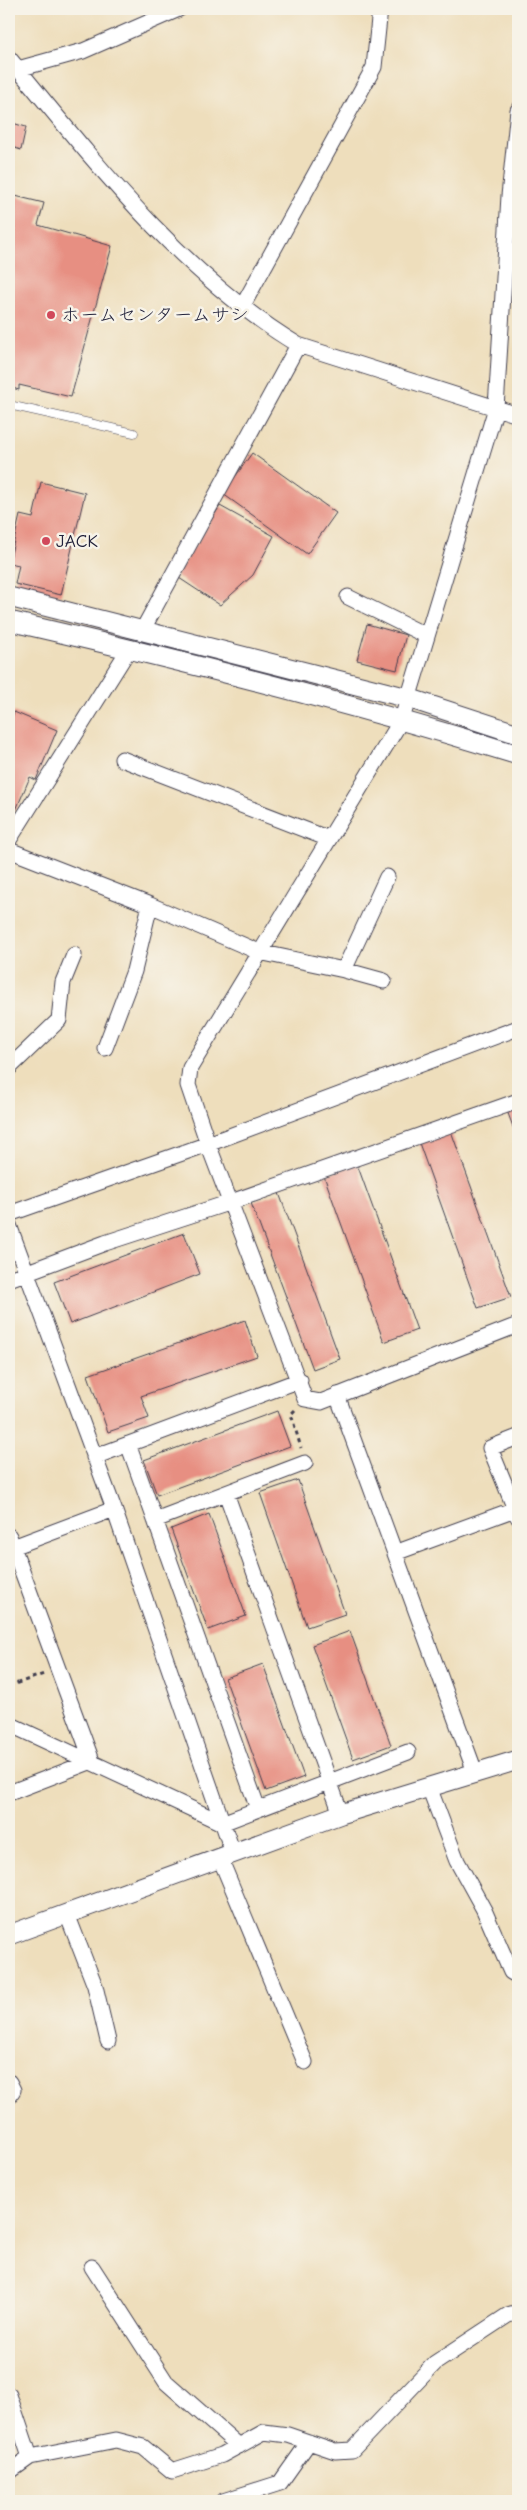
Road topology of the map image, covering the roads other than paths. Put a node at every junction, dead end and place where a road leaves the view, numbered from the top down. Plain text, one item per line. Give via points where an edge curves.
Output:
1 (179, 9) edge
2 (380, 9) edge
3 (13, 63) edge
4 (518, 110) edge
5 (242, 306) junction
6 (298, 345) junction
7 (9, 405) edge
8 (496, 408) junction
9 (518, 415) edge
10 (134, 433) dead end
11 (9, 597) edge
12 (348, 597) dead end
13 (9, 621) edge
14 (142, 631) junction
15 (427, 636) junction
16 (129, 649) junction
17 (408, 698) junction
18 (402, 719) junction
19 (518, 734) edge
20 (518, 756) edge
21 (122, 759) dead end
22 (329, 839) junction
23 (9, 840) edge
24 (9, 850) edge
25 (387, 877) dead end
26 (150, 906) junction
27 (259, 952) junction
28 (74, 955) dead end
29 (344, 970) junction
30 (384, 981) dead end
31 (518, 1028) edge
32 (105, 1048) dead end
33 (9, 1068) edge
34 (518, 1101) edge
35 (208, 1144) junction
36 (231, 1202) junction
37 (9, 1214) edge
38 (9, 1224) edge
39 (26, 1272) junction
40 (9, 1279) edge
41 (518, 1325) edge
42 (300, 1380) junction
43 (338, 1395) junction
44 (518, 1437) edge
45 (128, 1444) junction
46 (94, 1457) junction
47 (305, 1463) road end
48 (226, 1493) junction
49 (114, 1509) junction
50 (517, 1511) edge
51 (155, 1520) junction
52 (11, 1541) edge
53 (395, 1553) junction
54 (9, 1724) edge
55 (408, 1752) dead end
56 (518, 1760) edge
57 (92, 1761) junction
58 (475, 1772) junction
59 (328, 1781) junction
60 (429, 1787) junction
61 (9, 1793) edge
62 (258, 1809) junction
63 (341, 1814) junction
64 (222, 1823) junction
65 (227, 1856) junction
66 (68, 1914) junction
67 (9, 1935) edge
68 (518, 1976) edge
69 (108, 2041) dead end
70 (305, 2062) dead end
71 (9, 2082) edge
72 (9, 2096) edge
73 (92, 2267) dead end
74 (518, 2312) edge
75 (9, 2395) edge
76 (309, 2442) junction
77 (239, 2446) junction
78 (30, 2457) junction
79 (9, 2472) edge
80 (223, 2501) edge

1 - 3 street via 83,51
2 - 5 street via 374,67
3 - 5 street via 150,225
4 - 8 street via 509,196
5 - 6 street
6 - 8 street
6 - 14 street
7 - 10 lane
8 - 9 street
8 - 15 street
11 - 14 street
12 - 15 street
13 - 16 street
14 - 17 street
15 - 17 street
16 - 18 street
16 - 23 street
17 - 18 street
17 - 19 street
18 - 20 street
18 - 22 street
21 - 22 street
22 - 27 street
24 - 26 street
25 - 29 street
26 - 27 street
26 - 32 street via 134,971
27 - 29 street
27 - 35 street via 190,1068 188,1085
28 - 33 street via 64,982 58,1020
29 - 30 street
31 - 35 street
34 - 36 street
35 - 36 street
35 - 37 street
36 - 39 street
36 - 42 street
38 - 39 street
39 - 40 street
39 - 46 street
41 - 43 street
42 - 43 street via 305,1399 321,1402
42 - 45 street
43 - 53 street
44 - 50 street via 490,1448
45 - 46 street
45 - 51 street
46 - 49 street
47 - 48 street
48 - 51 street
48 - 59 street
49 - 52 street
49 - 64 street
50 - 53 street
51 - 62 street
52 - 57 street
53 - 58 street
54 - 57 street
55 - 59 street
56 - 58 street
57 - 61 street
57 - 64 street
58 - 60 street
59 - 62 street
59 - 63 street
60 - 63 street
60 - 68 street via 458,1861 484,1910 510,1972
62 - 64 street
63 - 65 street
64 - 65 street
65 - 66 street
65 - 70 street
66 - 67 street
66 - 69 street via 96,1986
71 - 72 street via 13,2090
73 - 77 street via 166,2382
74 - 76 street via 508,2315 435,2363 352,2450 334,2451
75 - 78 street
76 - 77 street via 264,2432
76 - 80 street via 280,2483
77 - 78 street via 172,2471 143,2446 116,2440
78 - 79 street

